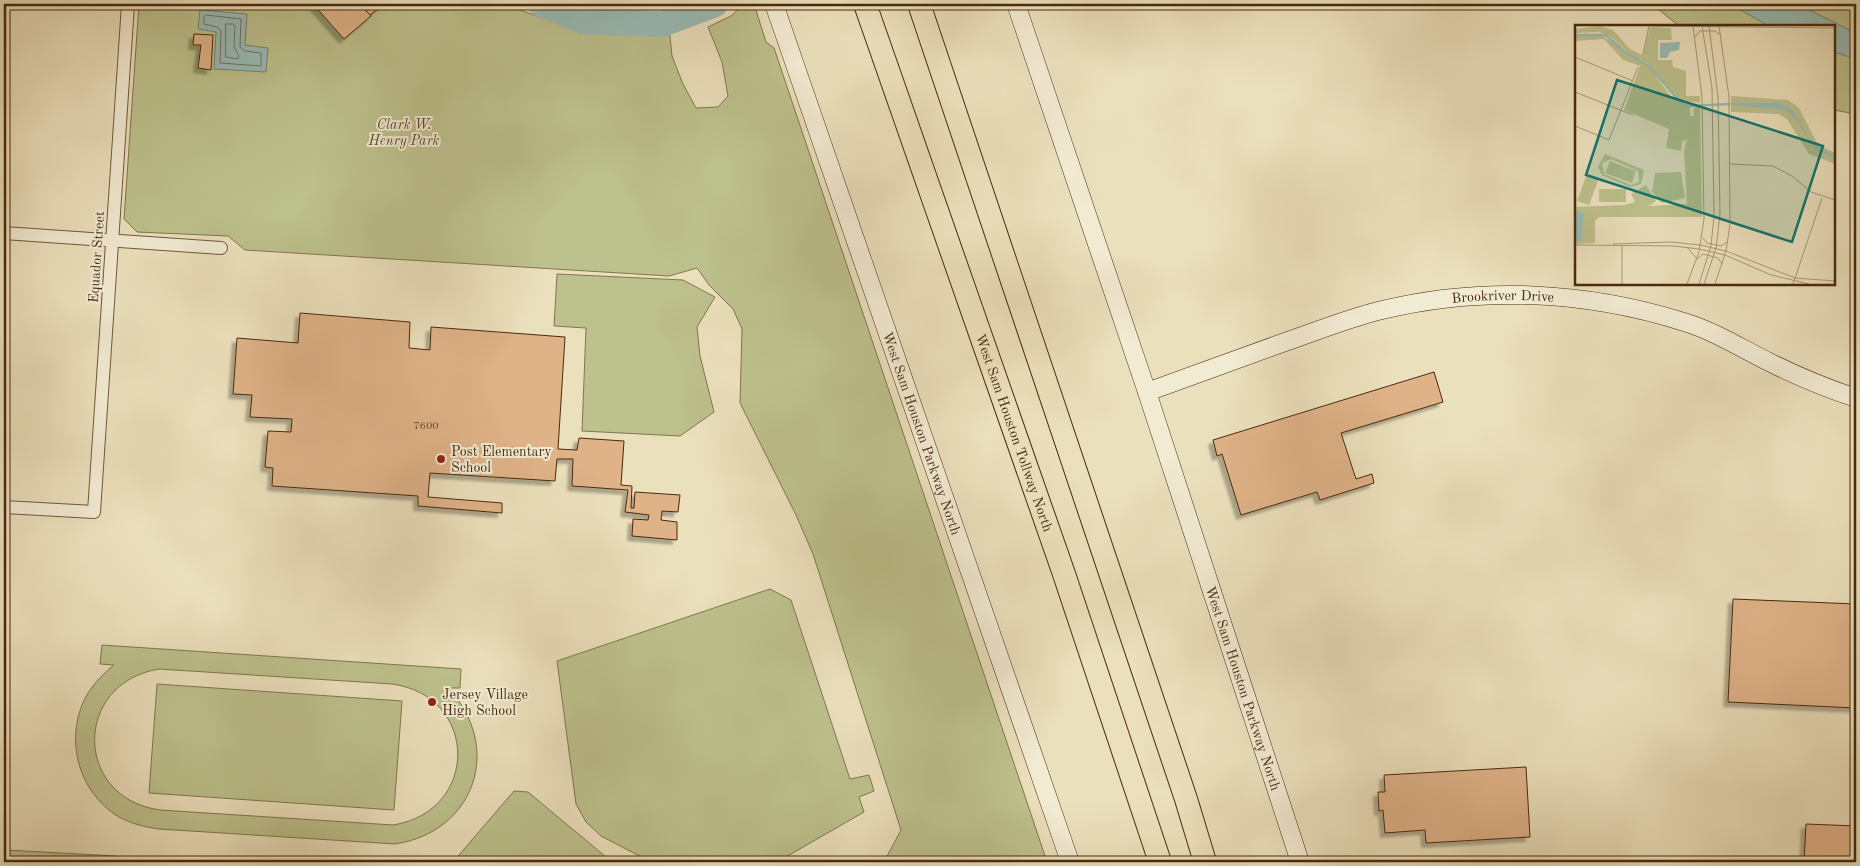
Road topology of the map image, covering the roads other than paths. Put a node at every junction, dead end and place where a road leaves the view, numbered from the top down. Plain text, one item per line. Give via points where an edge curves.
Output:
1 (128, 4) edge
2 (774, 4) edge
3 (919, 4) edge
4 (1016, 4) edge
5 (868, 13) edge
6 (4, 233) edge
7 (112, 240) junction
8 (222, 248) dead end
9 (1147, 392) junction
10 (1856, 398) edge
11 (4, 507) edge
12 (1070, 862) edge
13 (1160, 862) edge
14 (1205, 862) edge
15 (1300, 862) edge

1 - 7 street, Equador Street
2 - 12 main road, West Sam Houston Parkway North
3 - 14 highway via 1184,791
4 - 9 main road, West Sam Houston Parkway North
5 - 13 highway, West Sam Houston Tollway North via 1064,574
6 - 7 street
7 - 8 street
7 - 11 street, Equador Street via 94,512
9 - 10 main road, Brookriver Drive via 1381,310 1471,295 1505,295 1597,302 1685,322 1816,384
9 - 15 main road, West Sam Houston Parkway North

